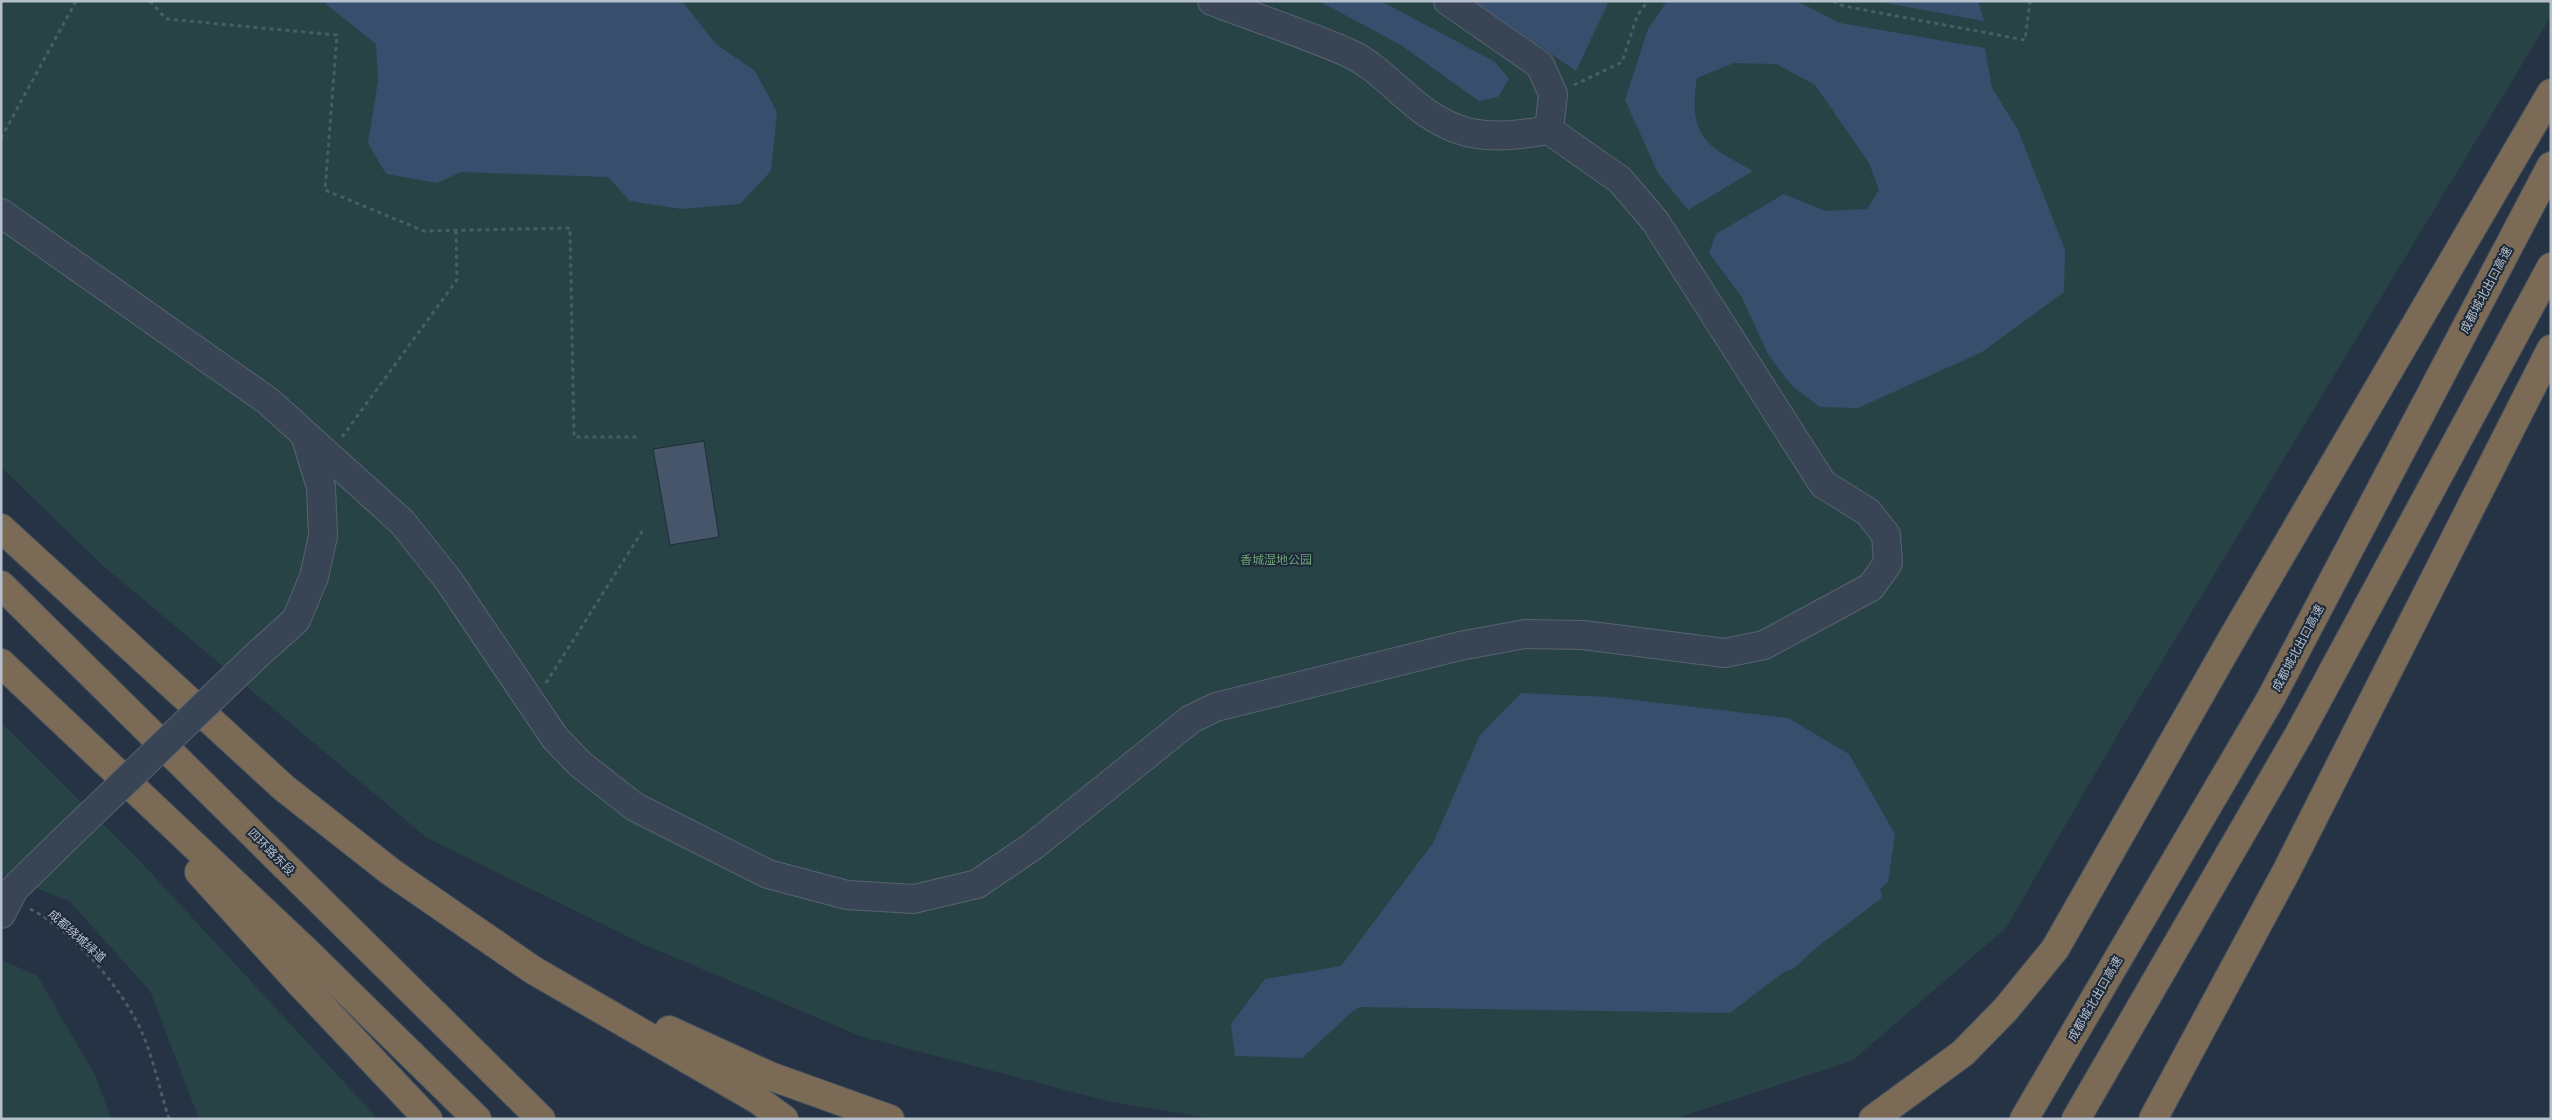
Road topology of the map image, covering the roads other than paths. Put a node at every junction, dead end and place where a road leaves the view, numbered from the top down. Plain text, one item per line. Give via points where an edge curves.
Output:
1 (1212, 1) edge
2 (1448, 1) edge
3 (2551, 93) edge
4 (1549, 130) junction
5 (2551, 166) edge
6 (1, 213) edge
7 (2551, 267) edge
8 (2551, 349) edge
9 (304, 433) junction
10 (1, 528) edge
11 (1, 585) edge
12 (1, 663) edge
13 (53, 709) junction
14 (5, 906) edge
15 (455, 914) junction
16 (428, 1119) edge
17 (477, 1119) edge
18 (541, 1119) edge
19 (784, 1119) edge
20 (890, 1119) edge
21 (1873, 1119) edge
22 (2024, 1119) edge
23 (2076, 1119) edge
24 (2153, 1119) edge

1 - 4 street via 1351,54 1375,68 1409,100 1453,129 1482,136 1513,136
2 - 4 street via 1540,65 1553,94
3 - 21 highway via 2054,948 2006,1008 1963,1053
4 - 9 street via 1620,180 1654,221 1823,484 1868,512 1886,535 1888,563 1871,586 1764,644 1725,653 1583,635 1525,634 1451,648 1216,707 1191,719 1033,846 977,884 914,899 847,895 768,874 635,807 580,764 554,738 449,581 402,522
5 - 22 highway, 成都城北出口高速 via 2271,698
6 - 9 street via 268,401
7 - 23 highway via 2299,734
8 - 24 highway via 2295,855
9 - 14 street, bridge via 321,487 323,536 314,576 296,620 14,889
10 - 15 highway via 284,788 391,872
11 - 18 highway, 四环路东段
12 - 13 highway
13 - 16 highway via 294,978
13 - 17 highway
15 - 19 highway via 533,970 758,1100
15 - 20 highway via 644,1018 711,1050 770,1076

